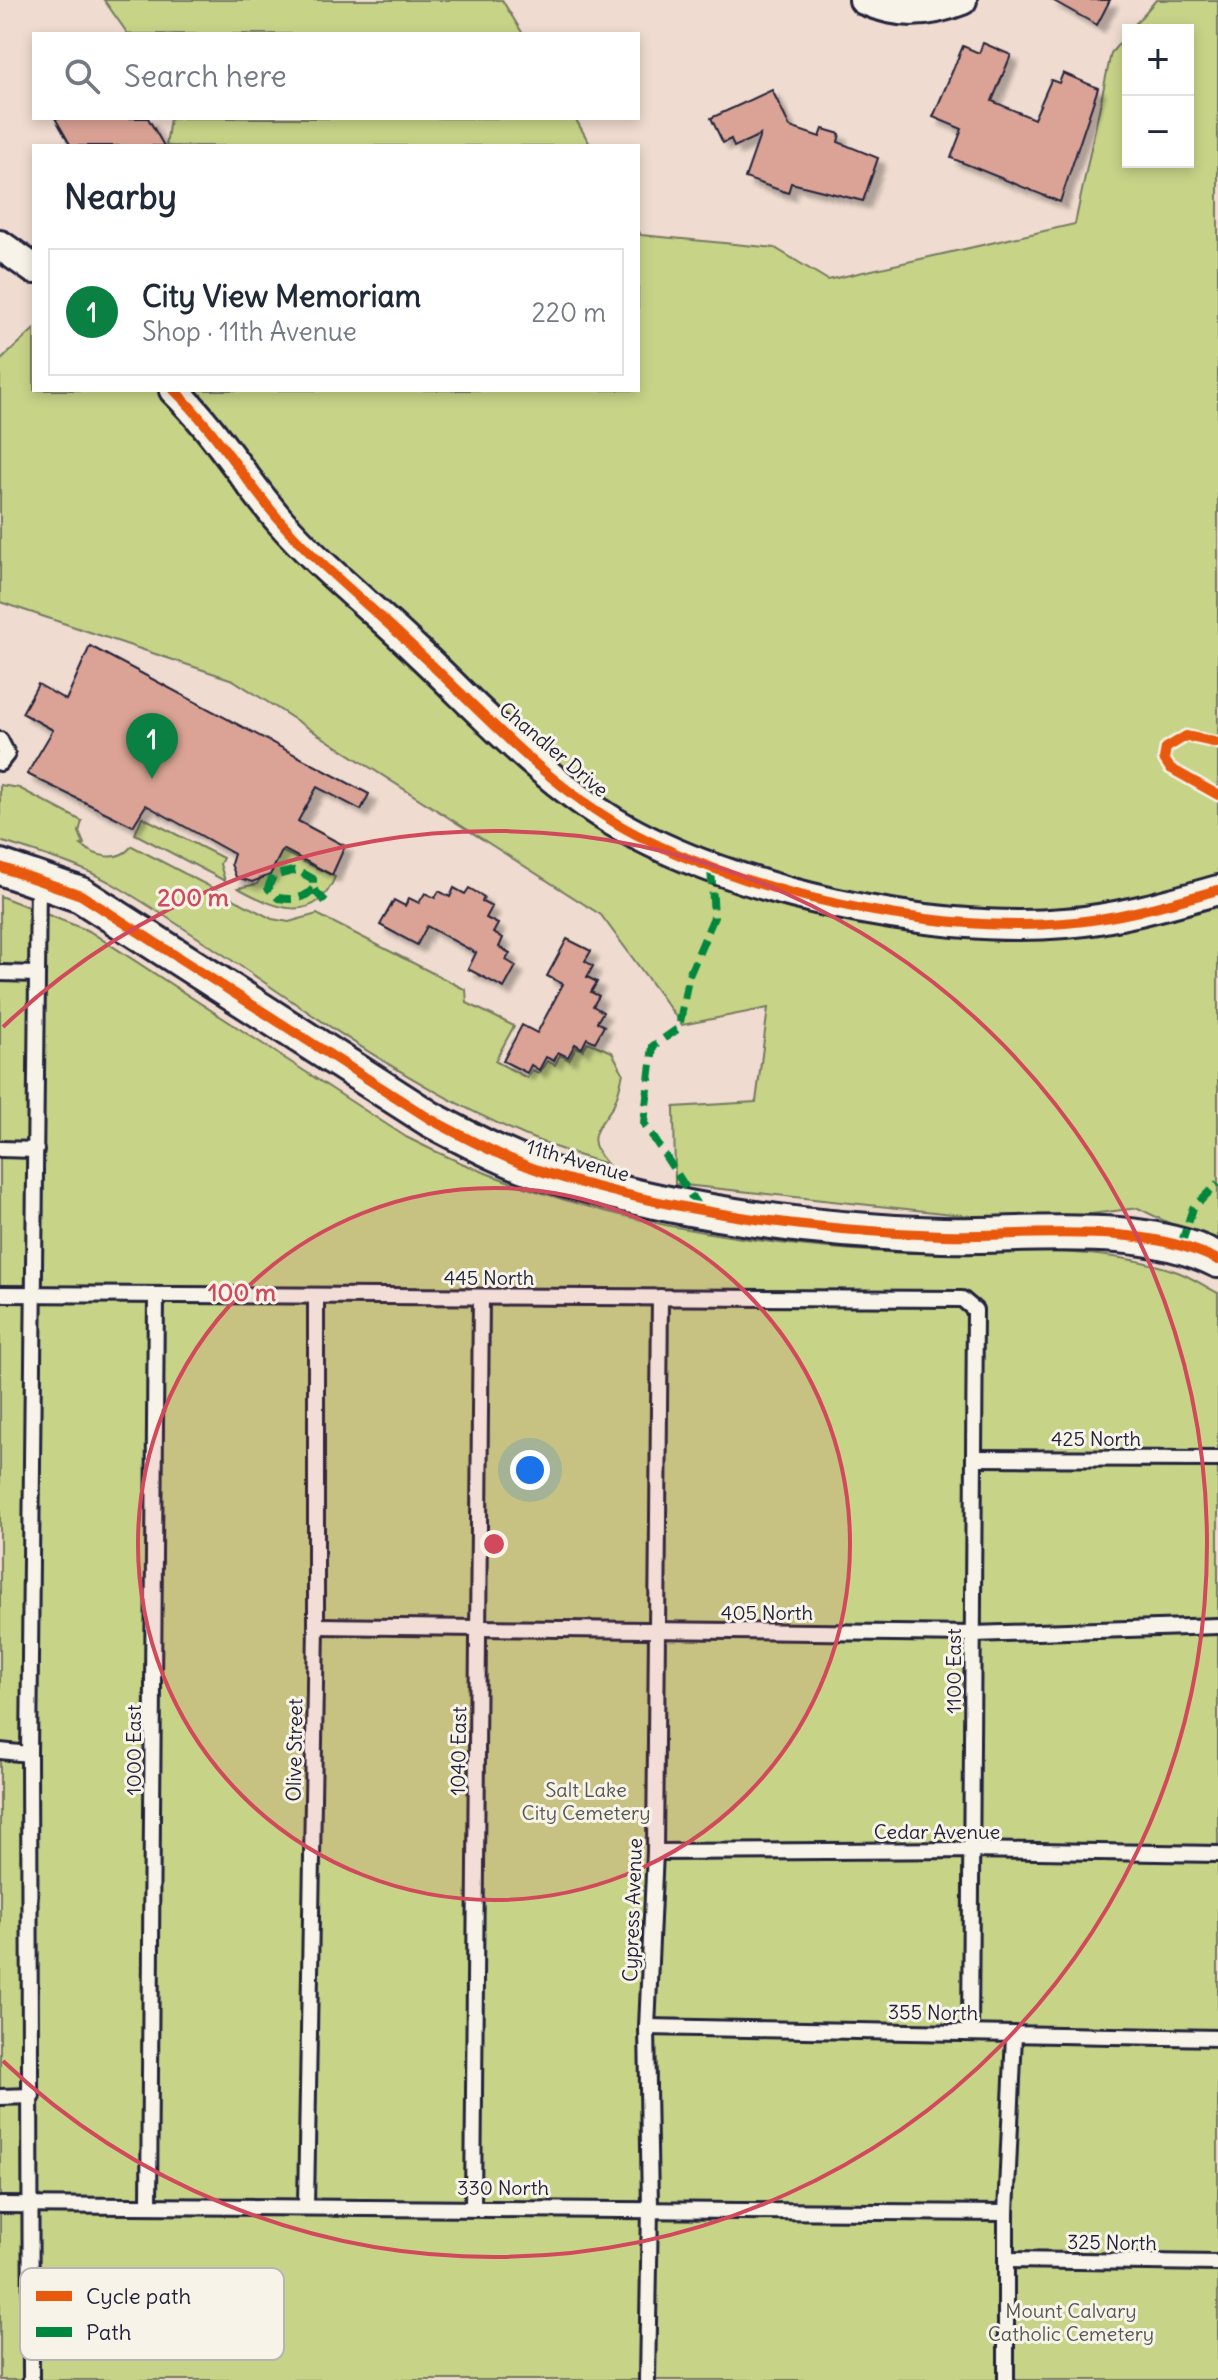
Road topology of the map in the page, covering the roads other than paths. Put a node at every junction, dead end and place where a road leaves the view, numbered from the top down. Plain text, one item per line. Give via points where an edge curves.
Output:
1 (864, 0) edge
2 (962, 0) edge
3 (0, 245) edge
4 (32, 268) edge
5 (176, 392) edge
6 (0, 740) edge
7 (0, 763) edge
8 (0, 867) edge
9 (38, 880) junction
10 (1218, 890) edge
11 (0, 973) edge
12 (37, 974) junction
13 (0, 1149) edge
14 (36, 1150) junction
15 (1218, 1260) edge
16 (0, 1294) edge
17 (35, 1294) junction
18 (156, 1295) junction
19 (316, 1296) junction
20 (481, 1297) junction
21 (660, 1297) junction
22 (975, 1310) joint
23 (974, 1458) junction
24 (1218, 1459) edge
25 (316, 1626) junction
26 (1218, 1626) edge
27 (480, 1628) junction
28 (655, 1631) junction
29 (973, 1634) junction
30 (0, 1751) edge
31 (29, 1754) junction
32 (971, 1850) junction
33 (655, 1852) junction
34 (1218, 1854) edge
35 (647, 2027) junction
36 (970, 2032) junction
37 (1014, 2035) junction
38 (1218, 2038) edge
39 (32, 2096) junction
40 (0, 2097) edge
41 (0, 2205) edge
42 (32, 2205) junction
43 (149, 2205) junction
44 (306, 2206) junction
45 (473, 2207) junction
46 (650, 2207) junction
47 (1006, 2213) junction
48 (1006, 2260) junction
49 (1218, 2263) edge
50 (32, 2268) edge
51 (31, 2360) edge
52 (31, 2380) edge
53 (647, 2380) edge
54 (1006, 2380) edge

1 - 2 street via 908,12
3 - 4 street
5 - 10 street, Chandler Drive via 203,419 280,521 537,764 614,822 664,849 751,880 939,922 1068,923
6 - 7 lane via 7,754
8 - 9 street, 11th Avenue
9 - 12 lane
9 - 15 street, 11th Avenue via 81,895 430,1119 488,1150 562,1178 755,1217 939,1235 1137,1236
11 - 12 lane
12 - 14 lane
13 - 14 lane
14 - 17 lane
16 - 17 lane, 445 North
17 - 18 lane, 445 North
17 - 31 lane
18 - 19 lane, 445 North
18 - 43 lane, 1000 East
19 - 20 lane, 445 North
19 - 25 lane, Olive Street
20 - 21 lane, 445 North
20 - 27 lane, 1040 East
21 - 22 lane, 445 North via 962,1299
21 - 28 lane, Cypress Avenue
22 - 23 lane, 1100 East
23 - 24 lane, 425 North
23 - 29 lane, 1100 East
25 - 27 lane, 405 North
25 - 44 lane, Olive Street
26 - 29 lane, 405 North
27 - 28 lane, 405 North
27 - 45 lane, 1040 East
28 - 29 lane, 405 North
28 - 33 lane, Cypress Avenue
29 - 32 lane, 1100 East
30 - 31 lane
31 - 39 lane
32 - 33 lane, Cedar Avenue
32 - 34 lane, Cedar Avenue
32 - 36 lane, 1100 East
33 - 35 lane, Cypress Avenue
35 - 36 lane, 355 North
35 - 46 lane, Cypress Avenue
36 - 37 lane, 355 North
37 - 38 lane, 355 North
37 - 47 lane
39 - 40 lane
39 - 42 lane
41 - 42 lane, 330 North
42 - 43 lane, 330 North
42 - 50 lane
43 - 44 lane, 330 North
44 - 45 lane, 330 North
45 - 46 lane, 330 North
46 - 47 lane, 330 North
46 - 53 lane, Cypress Avenue
47 - 48 lane
48 - 49 lane, 325 North
48 - 54 lane
51 - 52 lane

